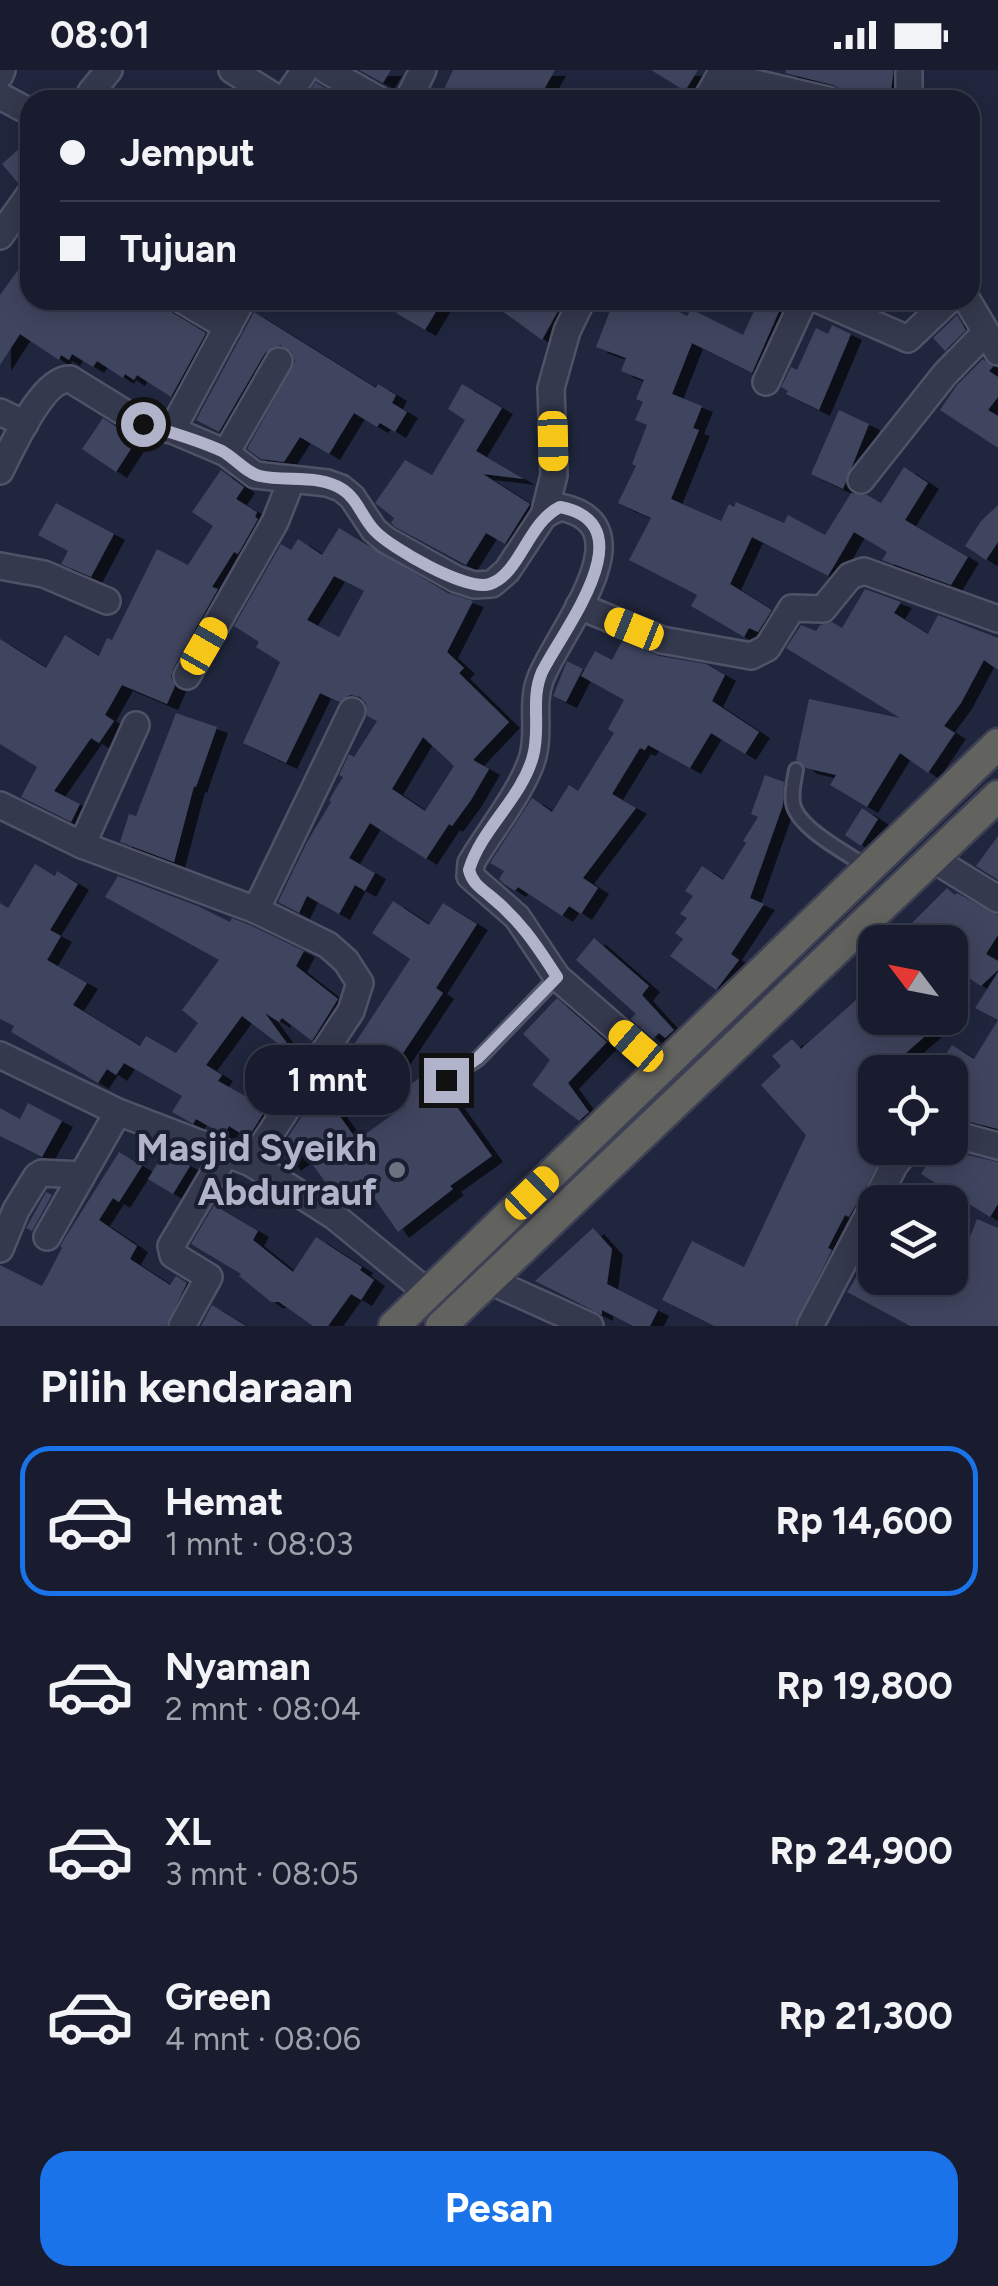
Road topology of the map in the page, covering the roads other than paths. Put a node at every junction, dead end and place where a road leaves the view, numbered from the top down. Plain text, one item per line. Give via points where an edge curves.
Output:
1 (109, 70) edge
2 (232, 70) edge
3 (326, 70) edge
4 (722, 72) edge
5 (93, 90) edge
6 (264, 90) edge
7 (361, 90) edge
8 (790, 90) edge
9 (20, 208) edge
10 (0, 236) edge
11 (198, 310) edge
12 (237, 310) edge
13 (577, 310) edge
14 (799, 310) edge
15 (842, 310) edge
16 (938, 310) edge
17 (973, 310) edge
18 (228, 328) junction
19 (991, 343) edge
20 (279, 361) dead end
21 (766, 382) dead end
22 (0, 412) edge
23 (25, 424) junction
24 (172, 430) junction
25 (226, 453) junction
26 (0, 471) edge
27 (292, 479) junction
28 (860, 480) dead end
29 (544, 515) junction
30 (0, 566) edge
31 (106, 601) dead end
32 (579, 606) junction
33 (998, 619) edge
34 (187, 676) dead end
35 (352, 712) dead end
36 (136, 725) dead end
37 (998, 744) edge
38 (796, 770) dead end
39 (998, 796) edge
40 (0, 805) edge
41 (82, 844) junction
42 (932, 858) junction
43 (869, 868) junction
44 (998, 899) edge
45 (256, 910) junction
46 (557, 977) junction
47 (0, 1055) edge
48 (663, 1069) junction
49 (446, 1080) dead end
50 (118, 1112) junction
51 (968, 1138) edge
52 (998, 1146) edge
53 (226, 1153) junction
54 (251, 1164) junction
55 (894, 1165) edge
56 (81, 1176) junction
57 (47, 1237) dead end
58 (0, 1249) edge
59 (488, 1280) junction
60 (427, 1292) junction
61 (182, 1326) edge
62 (394, 1326) edge
63 (441, 1326) edge
64 (590, 1326) edge
65 (810, 1326) edge

1 - 5 street
2 - 6 street
3 - 7 street
4 - 8 street
9 - 10 street
11 - 18 street
12 - 18 street
13 - 29 street via 552,388 554,474
14 - 21 street
15 - 16 street via 908,339
17 - 19 street
18 - 24 street
19 - 28 street via 945,374
20 - 25 street
22 - 23 street
23 - 24 street via 63,378 80,382 143,424
23 - 26 street
24 - 25 street
25 - 27 street via 256,475
27 - 29 street via 341,488 386,540 474,586 492,584 507,571
27 - 34 street via 275,522
29 - 32 street via 570,509 600,540 598,566
30 - 31 street via 44,574
32 - 33 street via 662,640 752,656 768,648 792,608 822,609 850,576 864,571
32 - 46 street via 537,687 528,768 469,870 473,882 517,917
35 - 45 street
36 - 41 street
37 - 43 highway
38 - 43 lane via 796,812
39 - 42 highway
40 - 41 street
41 - 45 street
42 - 44 street
42 - 59 highway
43 - 48 highway
45 - 54 street via 328,945 360,982 352,1011
46 - 48 street
46 - 49 lane via 478,1058
47 - 50 street
48 - 60 highway
50 - 53 street
50 - 56 street
51 - 52 street
53 - 54 street
53 - 61 street via 171,1246 173,1255 209,1278
54 - 60 street via 334,1216
55 - 65 street
56 - 57 street
56 - 58 street via 37,1176
59 - 63 highway
59 - 64 street
60 - 62 highway

